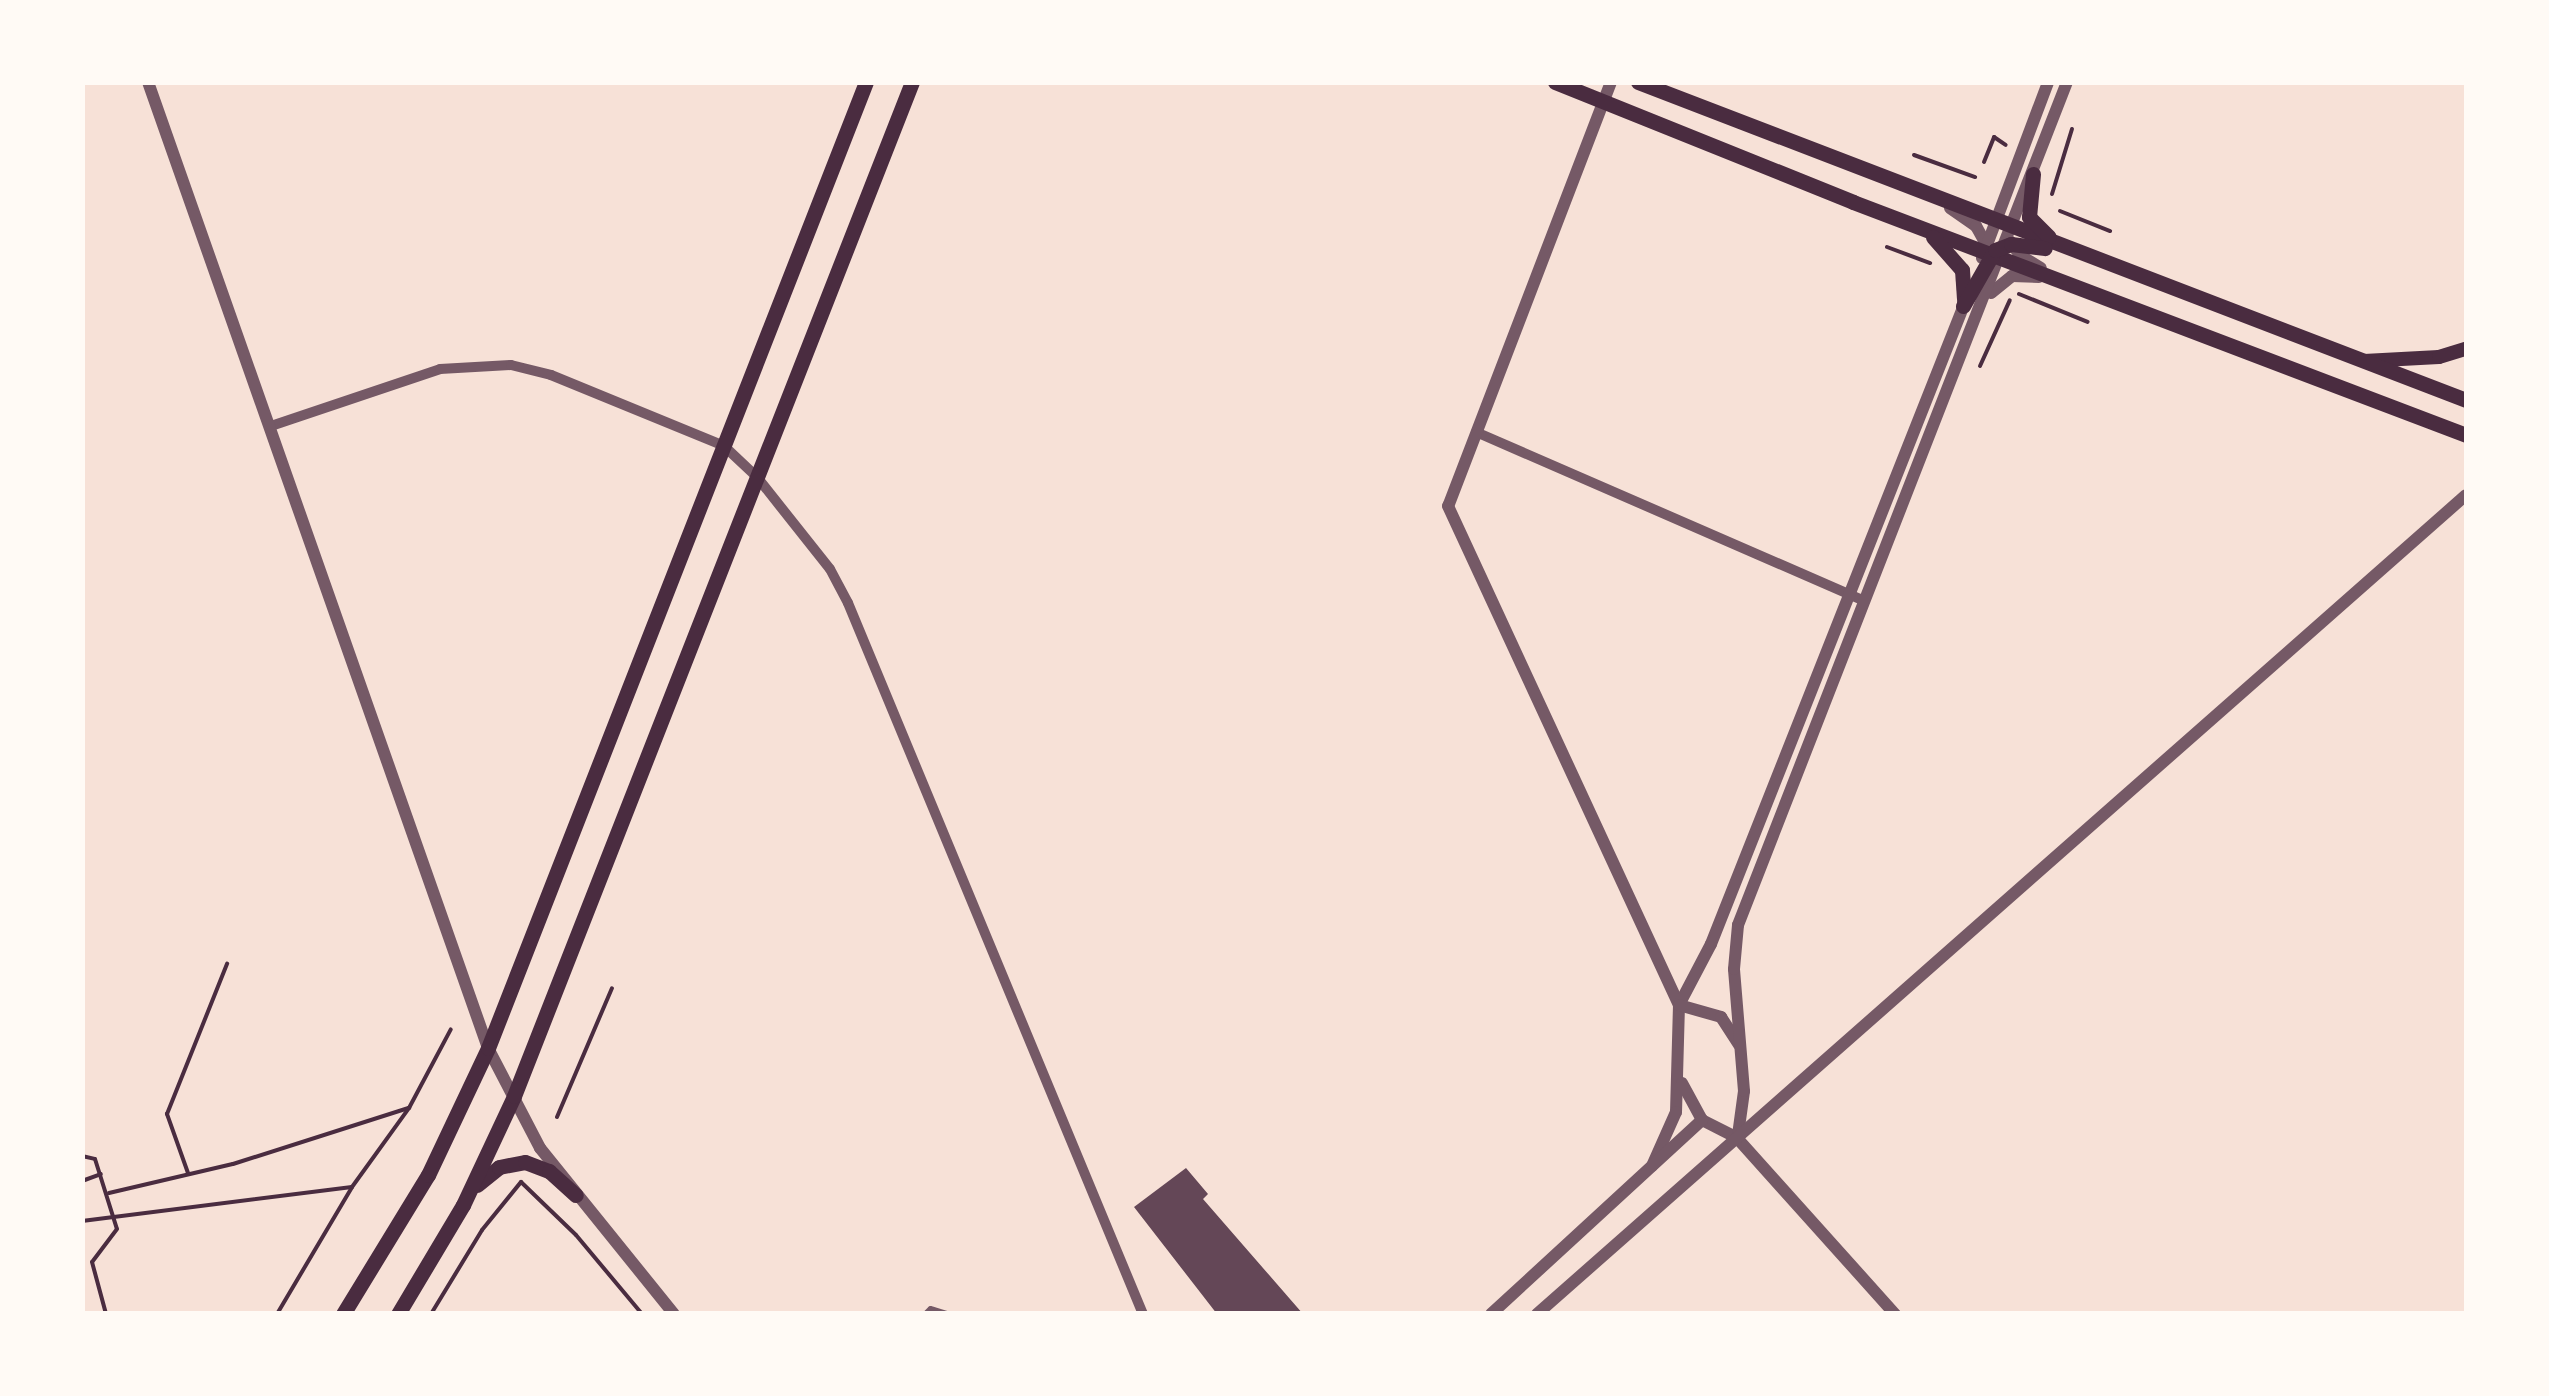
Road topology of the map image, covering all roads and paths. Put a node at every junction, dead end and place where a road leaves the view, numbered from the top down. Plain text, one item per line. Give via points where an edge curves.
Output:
1 (148, 82) edge
2 (863, 82) edge
3 (912, 82) edge
4 (921, 82) edge
5 (1555, 82) edge
6 (1610, 82) edge
7 (1638, 82) edge
8 (2048, 82) edge
9 (2067, 82) edge
10 (1604, 102) junction
11 (893, 127) junction
12 (2072, 129) dead end
13 (1914, 154) dead end
14 (2002, 158) dead end
15 (1984, 162) dead end
16 (2033, 174) junction
17 (1975, 177) dead end
18 (2052, 194) dead end
19 (1935, 200) junction
20 (2060, 210) dead end
21 (1917, 226) junction
22 (2110, 231) dead end
23 (1998, 244) junction
24 (1887, 247) dead end
25 (2074, 252) junction
26 (1934, 264) dead end
27 (2066, 283) junction
28 (2019, 294) dead end
29 (2010, 300) dead end
30 (1963, 306) junction
31 (1980, 313) junction
32 (2088, 322) dead end
33 (2466, 350) edge
34 (2358, 361) junction
35 (1980, 366) dead end
36 (2466, 400) edge
37 (272, 426) junction
38 (1476, 432) junction
39 (2466, 434) edge
40 (724, 446) junction
41 (757, 477) junction
42 (2466, 496) edge
43 (1848, 594) junction
44 (1866, 601) junction
45 (227, 964) dead end
46 (612, 988) dead end
47 (1678, 1006) junction
48 (451, 1029) dead end
49 (488, 1048) junction
50 (1742, 1050) junction
51 (1678, 1054) junction
52 (514, 1096) junction
53 (409, 1108) junction
54 (558, 1117) dead end
55 (1702, 1120) junction
56 (1737, 1138) junction
57 (82, 1156) edge
58 (1652, 1166) junction
59 (101, 1174) junction
60 (189, 1174) junction
61 (82, 1181) edge
62 (352, 1187) junction
63 (109, 1193) junction
64 (576, 1194) junction
65 (463, 1205) junction
66 (114, 1218) junction
67 (82, 1221) edge
68 (1141, 1313) edge
69 (106, 1314) edge
70 (277, 1314) edge
71 (343, 1314) edge
72 (398, 1314) edge
73 (431, 1314) edge
74 (642, 1314) edge
75 (674, 1314) edge
76 (924, 1314) edge
77 (950, 1314) edge
78 (1490, 1314) edge
79 (1537, 1314) edge
80 (1895, 1314) edge

1 - 37 street
2 - 40 main road
3 - 11 main road
4 - 11 main road
5 - 10 main road
6 - 10 street
7 - 19 main road
8 - 23 street via 2016,168
9 - 16 street
10 - 21 main road
10 - 38 street
11 - 41 main road
12 - 18 path
13 - 17 path
14 - 15 path via 2006,142 1994,137
16 - 23 street
16 - 25 main road via 2027,204 2032,223
19 - 23 main road
19 - 23 street
20 - 22 path
21 - 23 main road
21 - 30 main road via 1962,270
23 - 25 main road
23 - 27 main road
23 - 30 main road
23 - 31 street
24 - 26 path
25 - 34 main road
27 - 31 street via 2012,276 1994,288
27 - 39 main road
28 - 32 path
29 - 35 path
30 - 43 street
31 - 44 street
33 - 34 main road
34 - 36 main road
37 - 40 street via 440,368 512,365 550,374
37 - 49 street
38 - 43 street
38 - 47 street via 1448,506
40 - 41 street
40 - 49 main road
41 - 52 main road
41 - 68 street via 830,569 848,603
42 - 56 street
43 - 44 street
43 - 47 street via 1711,944
44 - 50 street via 1738,925 1734,969
45 - 60 path via 166,1114
46 - 54 path
47 - 50 street via 1721,1018
47 - 51 street
48 - 53 path
49 - 52 street
49 - 71 main road via 428,1175
50 - 56 street
51 - 55 street via 1684,1090
51 - 58 street via 1676,1112
52 - 64 street via 540,1148
52 - 65 main road
53 - 60 path
53 - 62 path
55 - 56 street
55 - 58 street
56 - 79 street
56 - 80 street
57 - 59 path via 96,1159
58 - 78 street
59 - 61 path
59 - 63 path
60 - 63 path
62 - 66 path
62 - 70 path
63 - 66 path
64 - 65 main road via 540,1166 516,1162 488,1174
64 - 75 street
65 - 72 main road
66 - 67 path
66 - 69 path via 117,1228 92,1262
73 - 74 path via 482,1230 521,1182
76 - 77 lane via 930,1308

